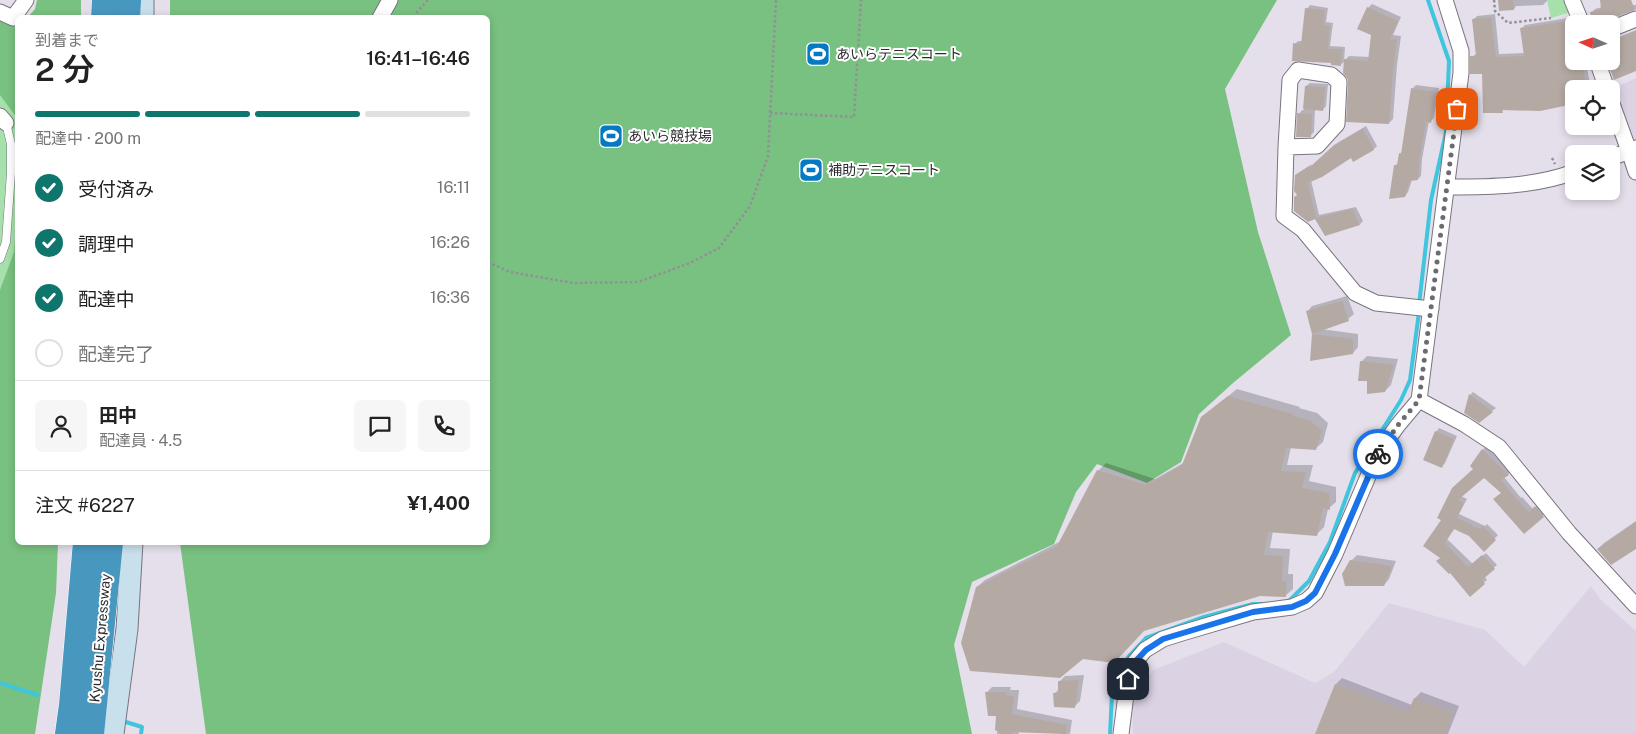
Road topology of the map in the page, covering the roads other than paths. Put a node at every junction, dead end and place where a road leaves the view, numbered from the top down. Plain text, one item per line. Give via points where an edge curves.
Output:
1 (26, 0) edge
2 (106, 0) edge
3 (126, 0) edge
4 (144, 0) edge
5 (390, 0) edge
6 (1445, 0) edge
7 (1572, 0) edge
8 (0, 12) edge
9 (15, 15) edge
10 (15, 15) edge
11 (105, 15) edge
12 (126, 15) edge
13 (143, 15) edge
14 (382, 15) edge
15 (1578, 15) edge
16 (1636, 19) edge
17 (1620, 25) edge
18 (3, 119) edge
19 (1620, 121) edge
20 (1286, 147) junction
21 (1633, 149) edge
22 (1620, 154) edge
23 (1636, 172) edge
24 (1565, 175) edge
25 (1448, 187) junction
26 (0, 259) edge
27 (1431, 308) junction
28 (1419, 400) junction
29 (87, 545) edge
30 (108, 545) edge
31 (132, 545) edge
32 (1636, 606) edge
33 (69, 734) edge
34 (90, 734) edge
35 (113, 734) edge
36 (1122, 734) edge

1 - 9 street
2 - 11 highway
3 - 12 highway
4 - 13 street
5 - 14 street
6 - 25 street via 1461,51 1462,73
7 - 15 street
8 - 10 street via 13,18
16 - 17 street
18 - 26 lane via 11,144 11,173 6,242
19 - 21 street
20 - 20 street via 1290,80 1298,70 1331,75 1339,82 1337,124 1317,146
20 - 27 street via 1284,216 1303,230 1355,293 1376,303
21 - 22 street
21 - 23 street
24 - 25 street via 1517,185
25 - 27 street
27 - 28 street
28 - 32 street via 1499,447 1569,533
28 - 36 street via 1378,453 1315,593 1292,607 1253,612 1205,626 1163,639 1146,650 1134,663 1128,679
29 - 33 highway, Kyushu Expressway
30 - 34 highway, Kyushu Expressway
31 - 35 street via 127,629

